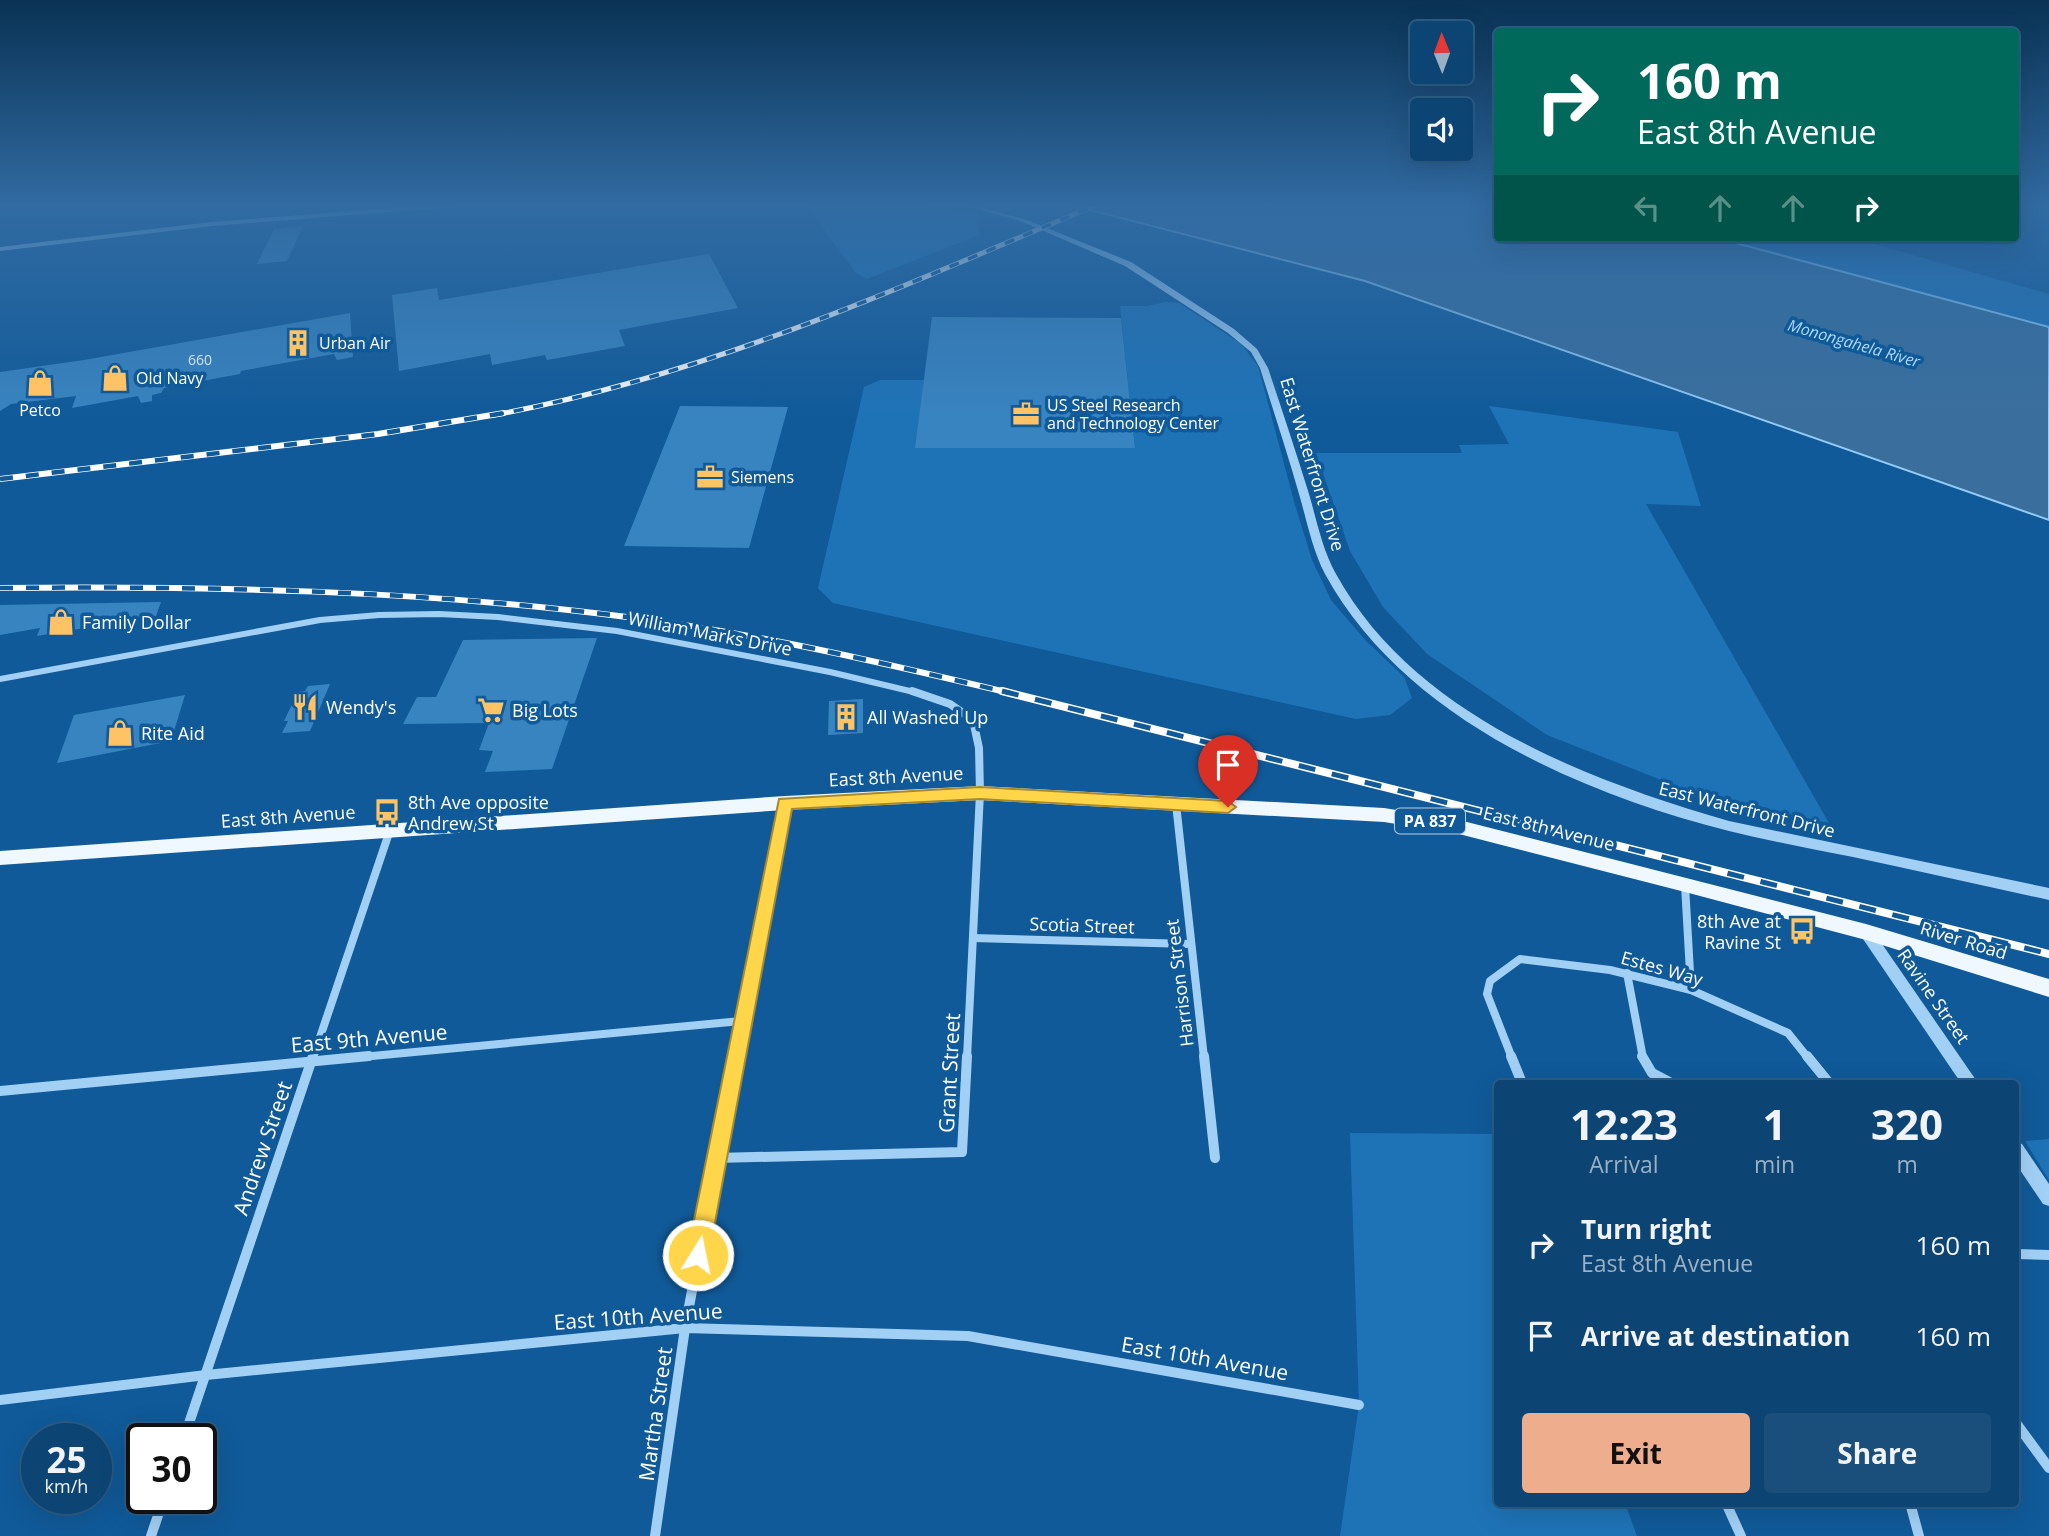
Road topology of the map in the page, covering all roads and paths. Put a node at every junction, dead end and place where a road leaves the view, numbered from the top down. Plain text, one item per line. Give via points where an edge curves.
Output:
1 (1143, 275) edge
2 (0, 679) edge
3 (980, 793) junction
4 (785, 803) junction
5 (1176, 804) junction
6 (390, 830) junction
7 (0, 858) edge
8 (1685, 884) junction
9 (2049, 894) edge
10 (1866, 932) junction
11 (973, 938) junction
12 (1190, 944) junction
13 (1627, 973) junction
14 (2049, 988) edge
15 (1691, 990) junction
16 (741, 1021) junction
17 (312, 1060) junction
18 (1521, 1080) edge
19 (1665, 1080) edge
20 (1827, 1080) edge
21 (1968, 1080) edge
22 (0, 1091) edge
23 (2019, 1154) edge
24 (716, 1158) junction
25 (1215, 1158) dead end
26 (2049, 1198) edge
27 (2019, 1254) edge
28 (2049, 1255) edge
29 (685, 1328) junction
30 (206, 1375) junction
31 (0, 1400) edge
32 (1359, 1405) dead end
33 (189, 1423) edge
34 (2019, 1427) edge
35 (2049, 1468) edge
36 (1728, 1507) edge
37 (1911, 1507) edge
38 (158, 1514) edge
39 (150, 1536) edge
40 (655, 1536) edge
41 (1741, 1536) edge
42 (1919, 1536) edge

1 - 9 street, East Waterfront Drive via 1254,351 1270,386 1320,550 1344,598 1405,668 1476,722 1591,781 1683,814
2 - 3 street, William Marks Drive via 359,615 459,615 633,632 831,672 948,703 973,720
3 - 4 main road, East 8th Avenue / PA 837
3 - 5 main road, East 8th Avenue / PA 837
3 - 11 street, Grant Street
4 - 6 main road, East 8th Avenue / PA 837
4 - 16 street, Martha Street
5 - 8 main road, East 8th Avenue / PA 837 via 1419,819
5 - 12 street, Harrison Street
6 - 7 main road, East 8th Avenue / PA 837
6 - 17 street, Andrew Street
8 - 10 main road, East 8th Avenue / PA 837
8 - 15 street
10 - 14 main road, River Road / PA 837
10 - 21 street, Ravine Street
11 - 12 street, Scotia Street
11 - 24 street, Grant Street via 962,1152
12 - 25 street, Harrison Street
13 - 15 street, Estes Way
13 - 18 street, Estes Way via 1520,959 1490,981 1487,994
13 - 19 street via 1640,1055 1652,1073
15 - 20 street, Estes Way via 1788,1033
16 - 17 street, East 9th Avenue
16 - 24 street, Martha Street
17 - 22 street, East 9th Avenue
17 - 30 street, Andrew Street
23 - 26 street
24 - 29 street, Martha Street
27 - 28 street
29 - 30 street, East 10th Avenue
29 - 32 street, East 10th Avenue via 968,1336
29 - 40 street, Martha Street
30 - 31 street, East 10th Avenue
30 - 33 street, Andrew Street
34 - 35 street
36 - 41 street
37 - 42 street
38 - 39 street

